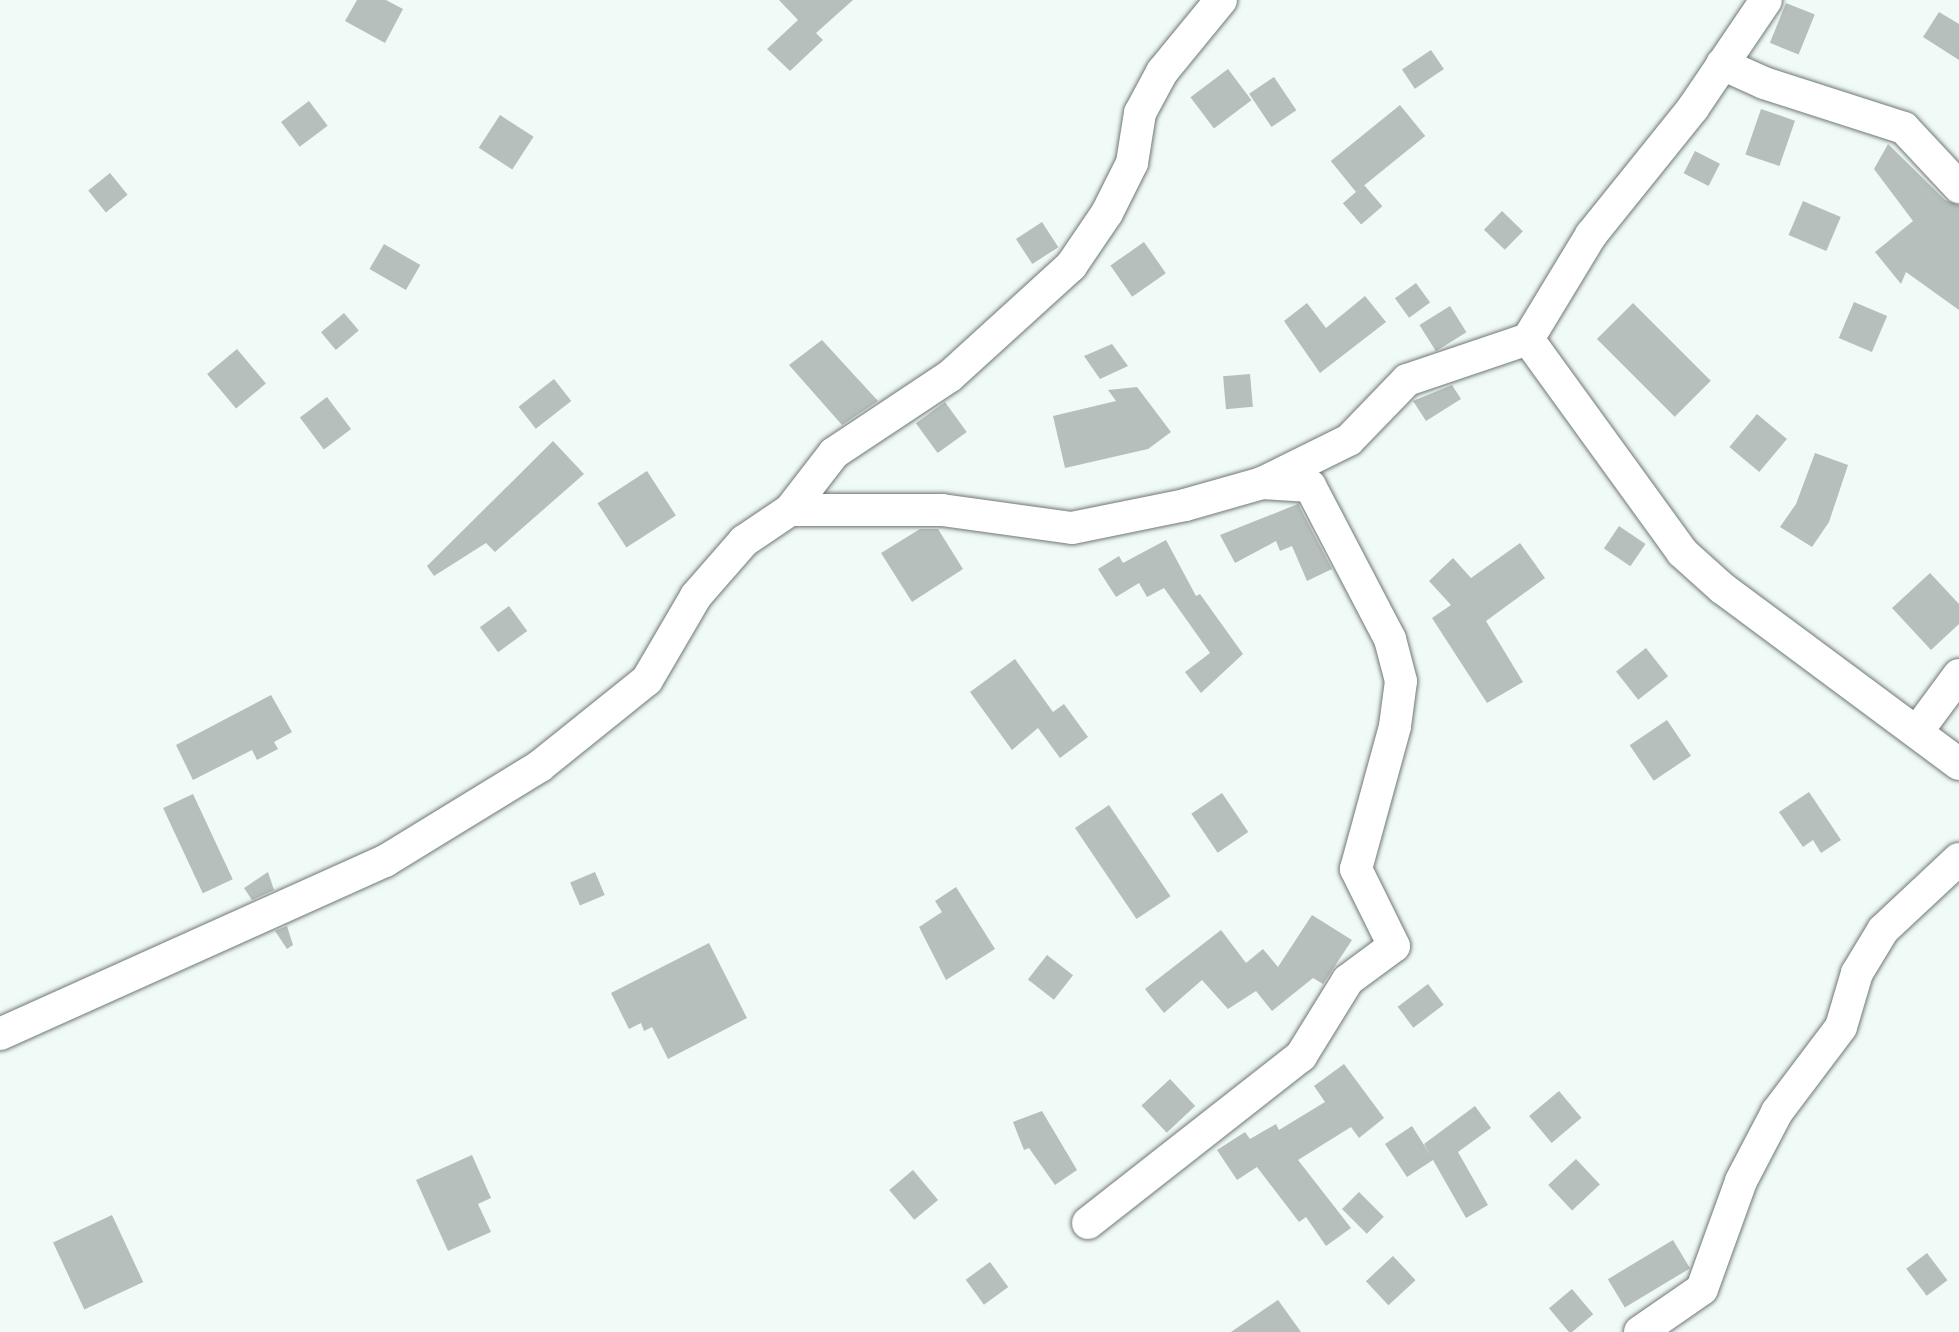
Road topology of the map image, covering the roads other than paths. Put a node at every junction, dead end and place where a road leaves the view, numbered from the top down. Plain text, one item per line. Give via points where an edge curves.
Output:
1 (1221, 0) edge
2 (1766, 0) edge
3 (1722, 64) junction
4 (1959, 187) edge
5 (1528, 339) junction
6 (1262, 483) junction
7 (790, 510) junction
8 (1959, 675) edge
9 (1919, 729) junction
10 (1959, 764) edge
11 (1959, 859) edge
12 (0, 1034) edge
13 (1088, 1223) dead end
14 (1640, 1332) edge

1 - 7 street via 1162,72 1140,113 1132,163 1071,266 950,376 834,453
2 - 3 street
3 - 4 street via 1904,128
3 - 5 street via 1591,235
5 - 6 street via 1407,380 1349,440
5 - 9 street via 1682,552 1722,588
6 - 7 street via 1072,528 942,510
6 - 13 street via 1310,486 1390,639 1401,681 1395,726 1356,869 1394,946 1348,980 1301,1056
7 - 12 street via 744,541 696,596 647,680 540,766 385,861
8 - 9 street
9 - 10 street
11 - 14 street via 1883,930 1857,973 1841,1027 1777,1112 1741,1181 1702,1289

